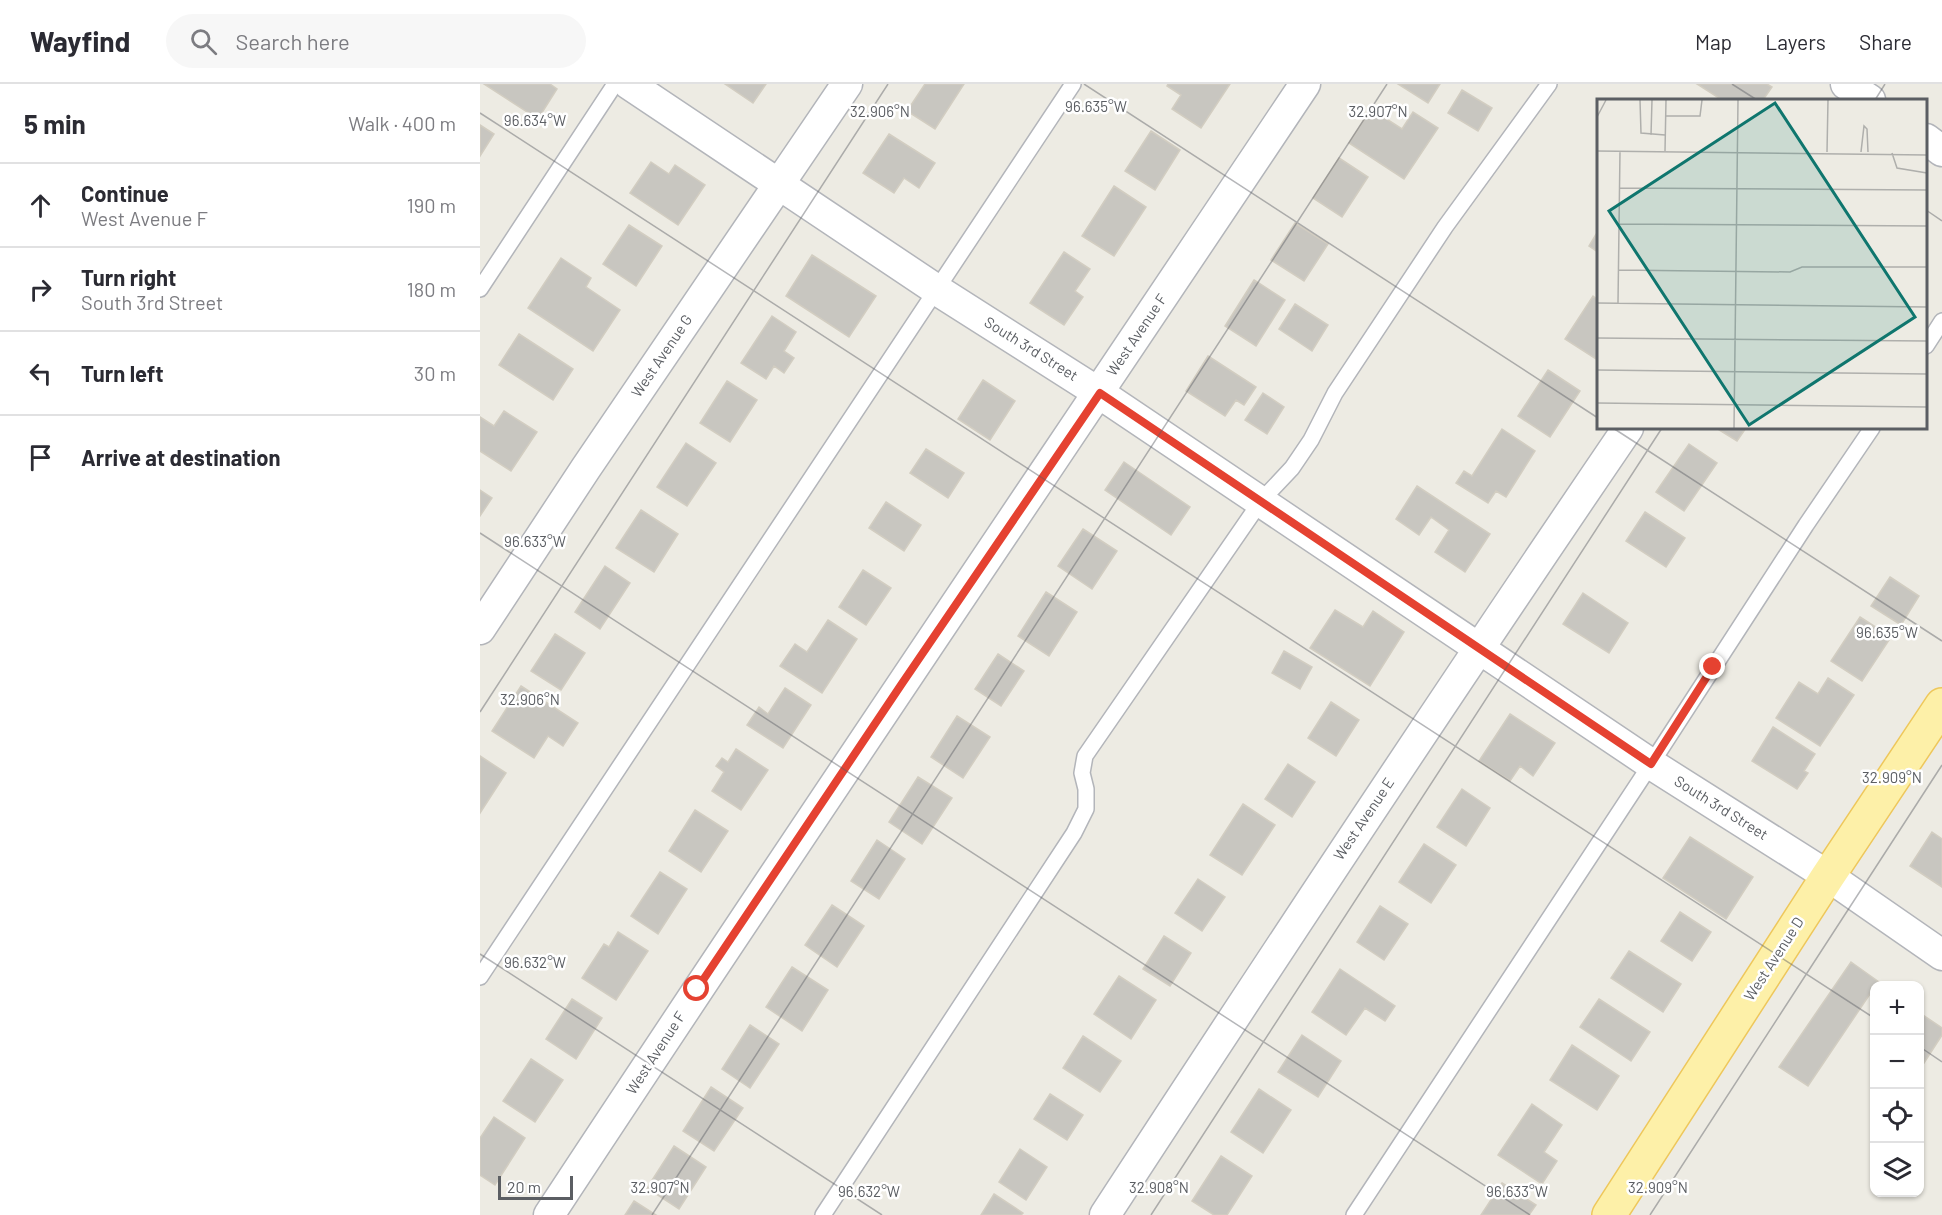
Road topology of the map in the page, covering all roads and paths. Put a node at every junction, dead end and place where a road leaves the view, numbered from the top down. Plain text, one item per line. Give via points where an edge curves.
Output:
1 (615, 84) edge
2 (629, 84) edge
3 (846, 84) edge
4 (1073, 84) edge
5 (1305, 84) edge
6 (1549, 84) edge
7 (1927, 140) edge
8 (1942, 151) edge
9 (780, 184) junction
10 (480, 289) edge
11 (937, 290) junction
12 (1942, 321) edge
13 (1927, 344) edge
14 (1100, 393) junction
15 (1627, 429) edge
16 (1871, 429) edge
17 (1261, 501) junction
18 (480, 629) edge
19 (1479, 646) junction
20 (1942, 705) edge
21 (1651, 764) junction
22 (1828, 876) junction
23 (1942, 955) edge
24 (480, 977) edge
25 (549, 1215) edge
26 (823, 1215) edge
27 (1105, 1215) edge
28 (1354, 1215) edge
29 (1609, 1215) edge

1 - 10 lane
2 - 9 street, South 3rd Street
3 - 9 street, West Avenue G
4 - 11 lane
5 - 14 street, West Avenue F
6 - 17 lane via 1445,226 1335,393 1292,468
7 - 8 street
9 - 11 street, South 3rd Street
9 - 18 street, West Avenue G
11 - 14 street, South 3rd Street
11 - 24 lane
12 - 13 lane
14 - 17 street, South 3rd Street
14 - 25 street, West Avenue F
15 - 19 street, West Avenue E
16 - 21 lane
17 - 19 street, South 3rd Street
17 - 26 lane via 1085,756 1082,772 1086,809 1074,833
19 - 21 street, South 3rd Street
19 - 27 street, West Avenue E
20 - 22 main road, West Avenue D
21 - 22 street, South 3rd Street
21 - 28 lane
22 - 23 street, South 3rd Street
22 - 29 main road, West Avenue D

